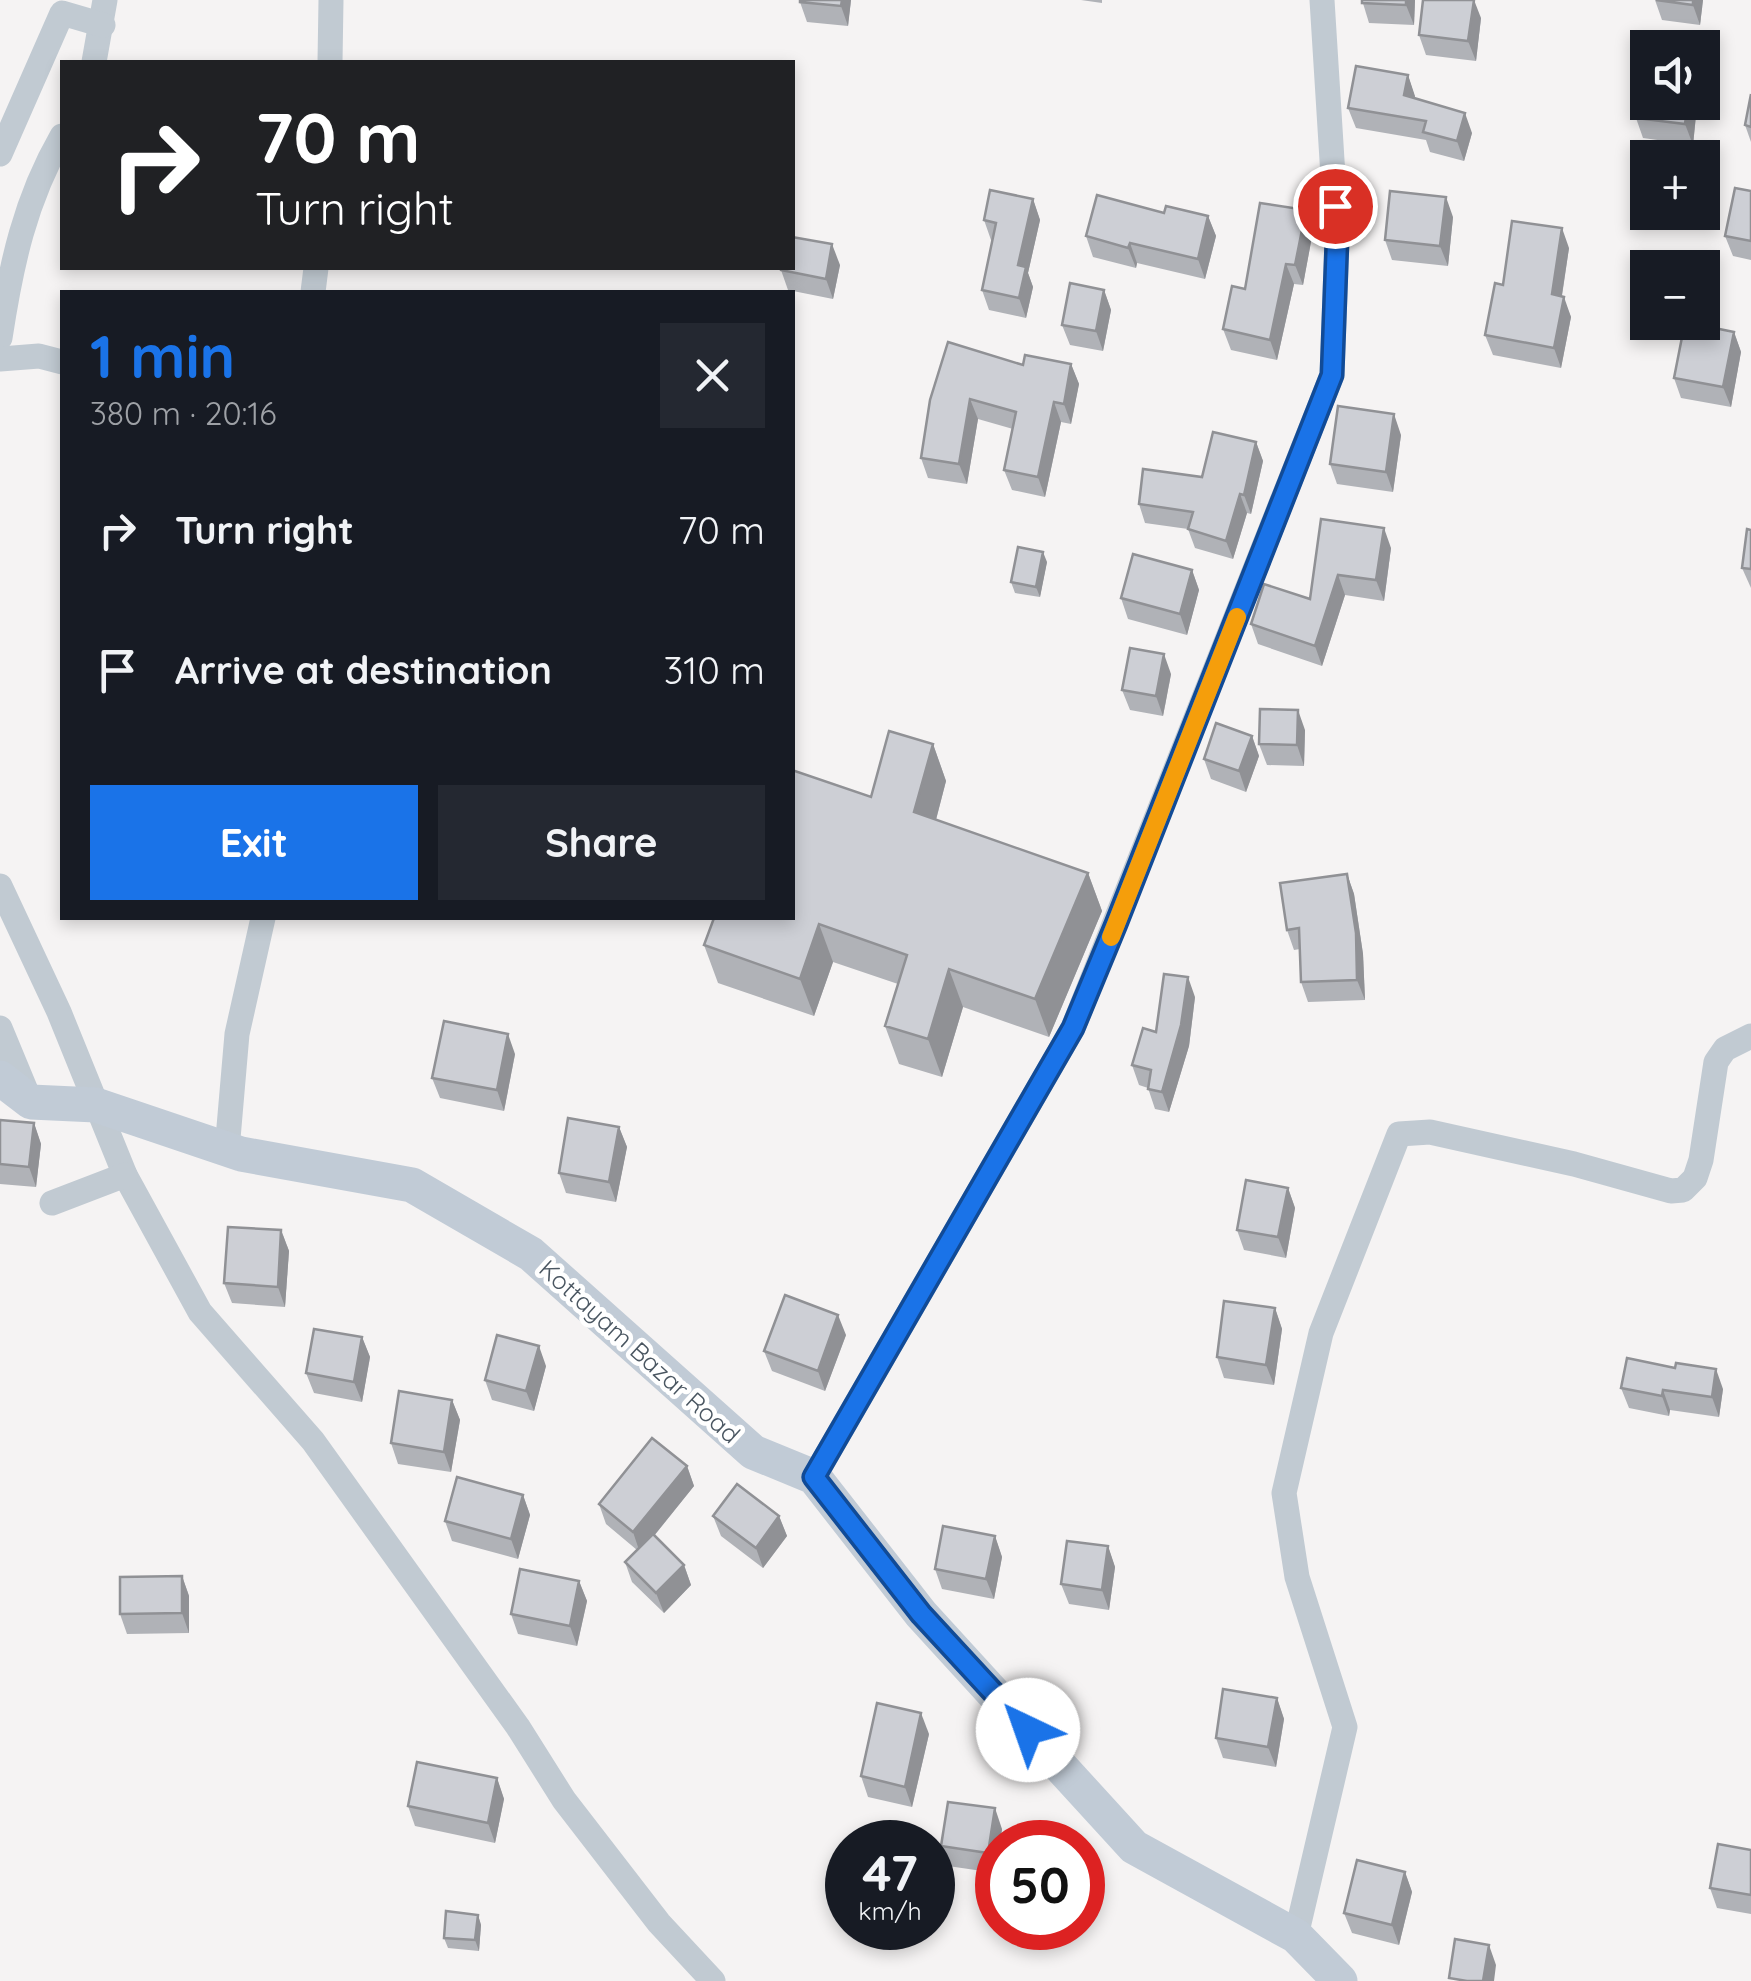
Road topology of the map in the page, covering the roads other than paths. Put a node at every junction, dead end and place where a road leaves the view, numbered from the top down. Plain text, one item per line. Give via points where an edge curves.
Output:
1 (330, 0) edge
2 (1322, 0) edge
3 (104, 12) edge
4 (94, 60) edge
5 (330, 60) edge
6 (60, 140) edge
7 (0, 154) edge
8 (0, 338) edge
9 (0, 359) edge
10 (60, 361) edge
11 (0, 886) edge
12 (263, 920) edge
13 (0, 1028) edge
14 (1751, 1036) edge
15 (0, 1078) edge
16 (32, 1102) junction
17 (91, 1105) junction
18 (227, 1150) junction
19 (125, 1175) junction
20 (52, 1202) dead end
21 (814, 1477) junction
22 (1296, 1936) junction
23 (713, 1981) edge
24 (1340, 1981) edge

1 - 5 street
2 - 21 street via 1337,240 1332,375 1073,1028
3 - 4 street
3 - 7 street via 62,13
6 - 8 street via 19,235
9 - 10 street
11 - 17 street via 59,1012
12 - 18 street via 238,1034
13 - 16 street
14 - 22 street via 1725,1049 1716,1062 1701,1160 1683,1190 1430,1132 1399,1134 1321,1332 1284,1494 1298,1577 1345,1728
15 - 16 main road
16 - 17 main road, Kottayam Bazar Road
17 - 18 main road, Kottayam Bazar Road
17 - 19 street
18 - 21 main road, Kottayam Bazar Road via 412,1185 531,1254 753,1452
19 - 20 street
19 - 23 street via 200,1312 313,1441 564,1800
21 - 22 main road, Kottayam Bazar Road via 921,1614 1134,1847
22 - 24 main road, Kottayam Bazar Road

